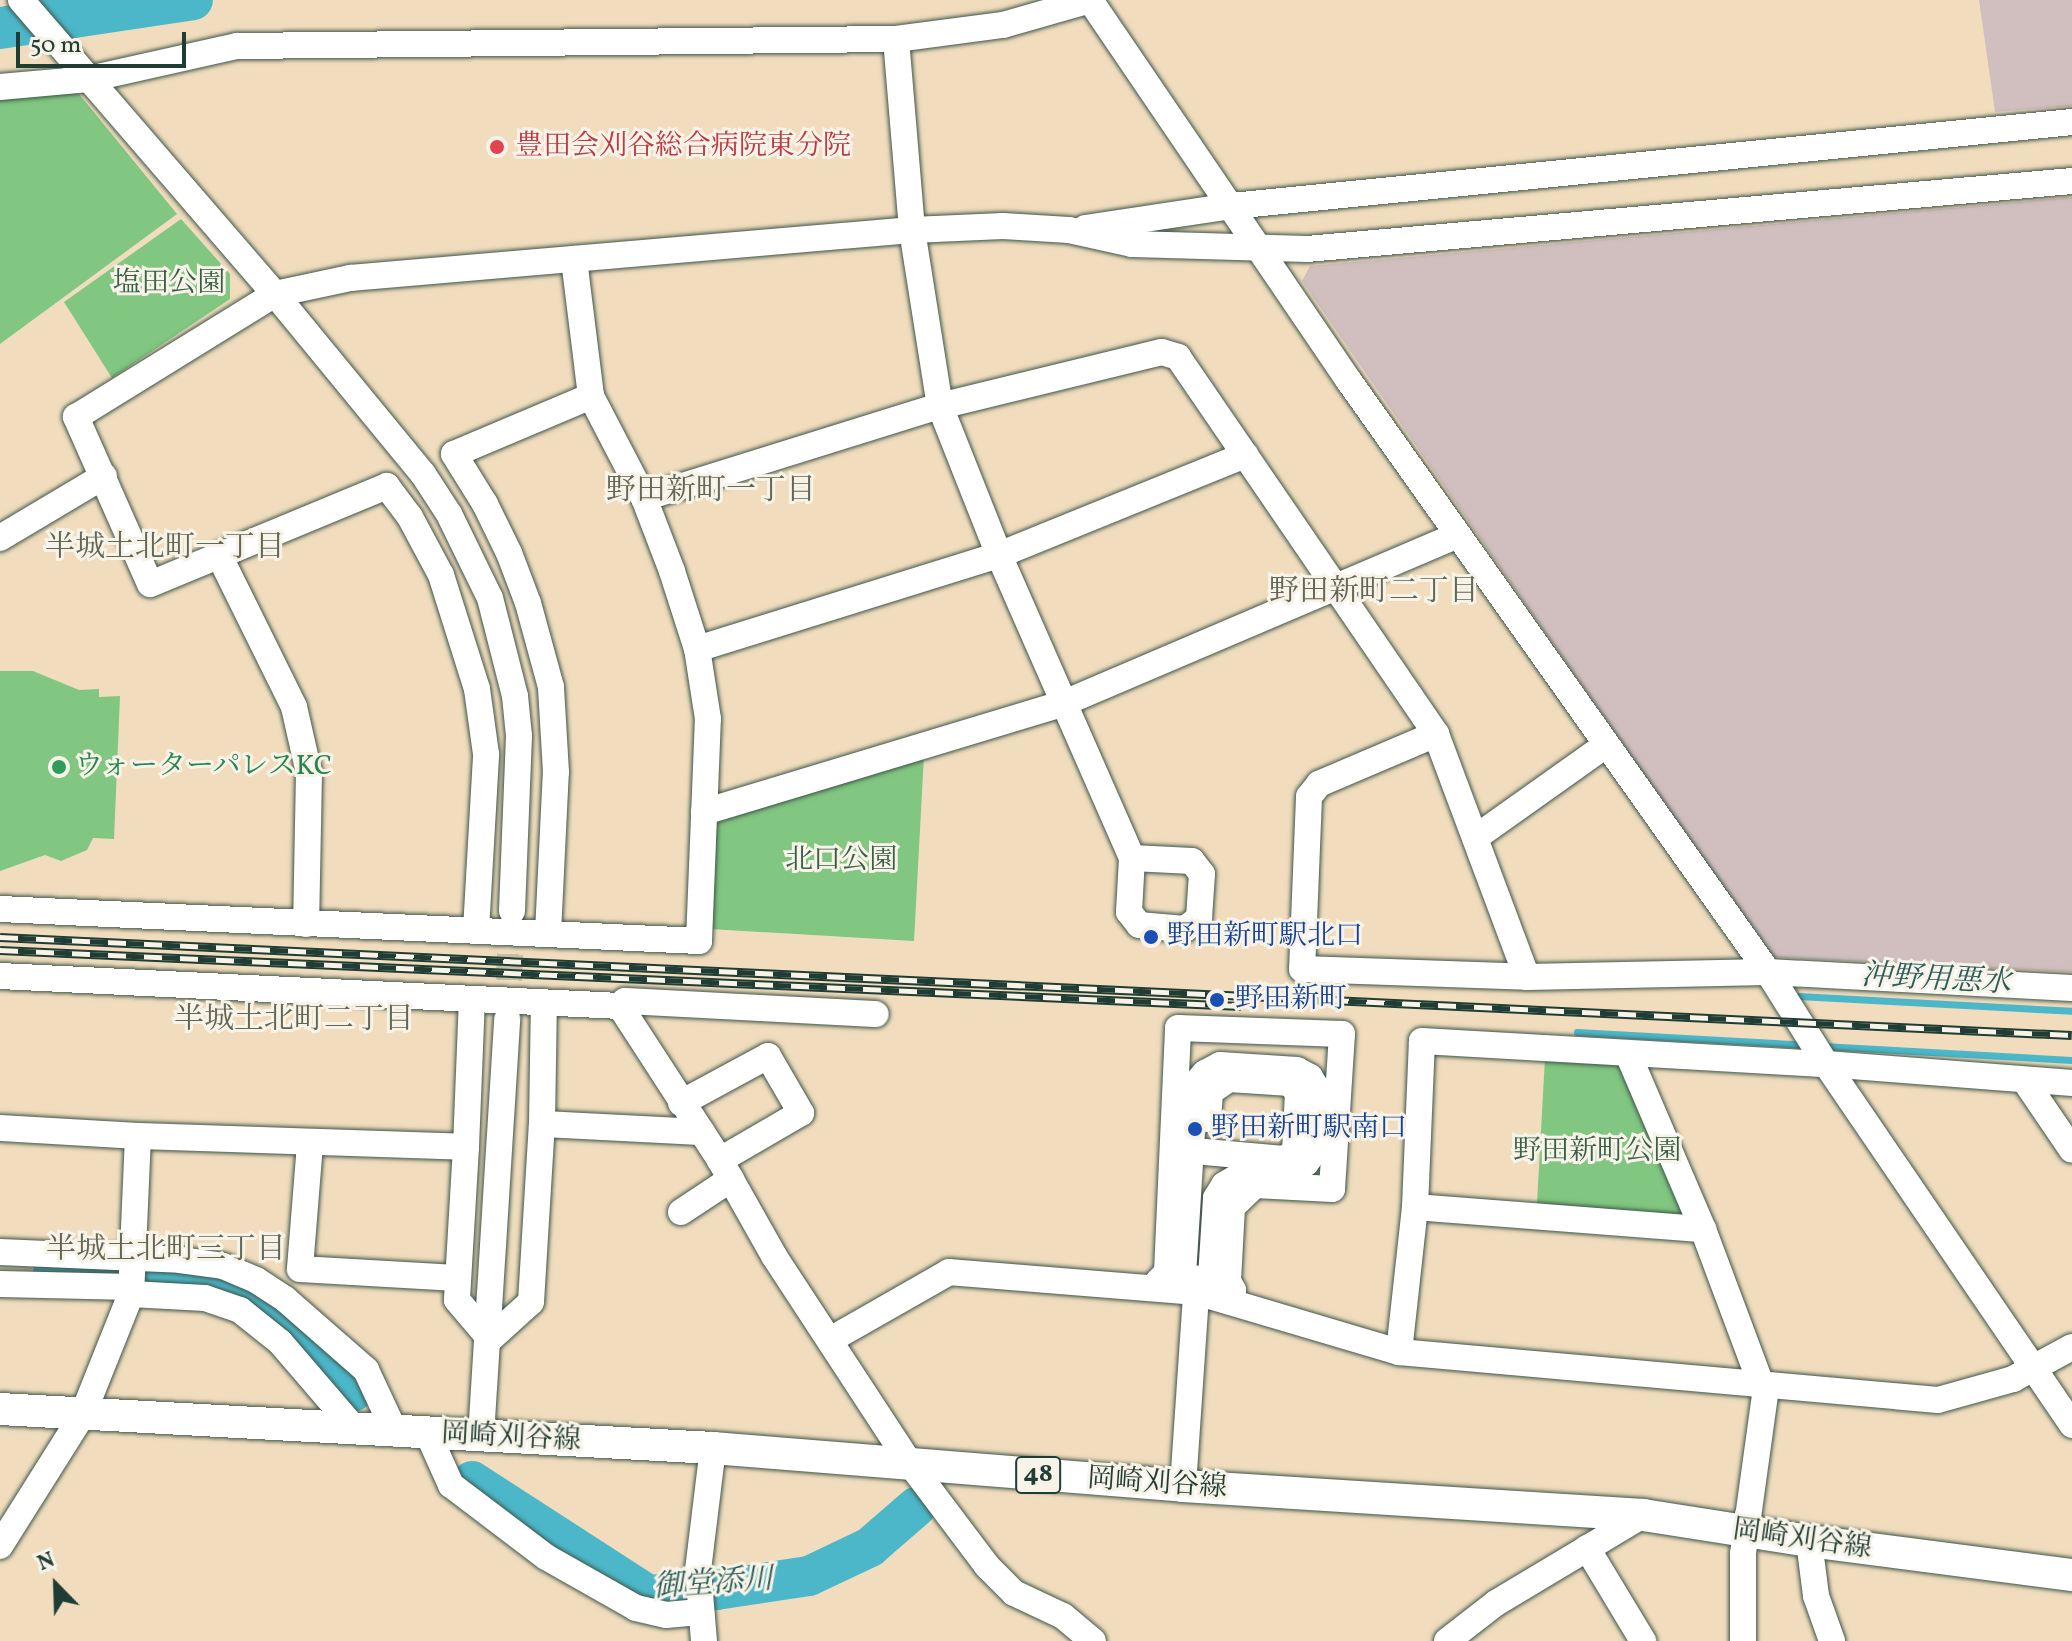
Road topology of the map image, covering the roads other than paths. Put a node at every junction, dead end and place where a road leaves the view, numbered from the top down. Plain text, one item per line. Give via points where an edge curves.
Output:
1 (21, 0) edge
2 (1090, 0) edge
3 (896, 39) junction
4 (83, 73) junction
5 (0, 87) edge
6 (2072, 122) edge
7 (2072, 181) edge
8 (1232, 206) junction
9 (912, 230) junction
10 (1069, 230) junction
11 (1260, 250) junction
12 (574, 259) junction
13 (275, 294) junction
14 (591, 396) junction
15 (940, 406) junction
16 (1245, 455) junction
17 (104, 476) junction
18 (644, 498) junction
19 (1458, 535) junction
20 (0, 538) edge
21 (999, 555) junction
22 (220, 557) junction
23 (1338, 586) junction
24 (697, 649) junction
25 (1064, 703) junction
26 (1436, 734) junction
27 (1606, 745) junction
28 (704, 812) junction
29 (1475, 838) junction
30 (1132, 858) dead end
31 (0, 909) edge
32 (512, 911) tunnel mouth
33 (306, 924) junction
34 (476, 930) junction
35 (548, 933) junction
36 (1768, 972) junction
37 (0, 976) edge
38 (1527, 977) junction
39 (2072, 988) edge
40 (472, 1000) junction
41 (544, 1003) junction
42 (620, 1006) junction
43 (876, 1014) dead end
44 (507, 1019) tunnel mouth
45 (1178, 1028) joint
46 (1628, 1054) junction
47 (1826, 1064) junction
48 (2025, 1081) junction
49 (2072, 1083) edge
50 (681, 1103) junction
51 (542, 1124) junction
52 (0, 1128) edge
53 (702, 1132) junction
54 (138, 1136) junction
55 (310, 1144) junction
56 (466, 1147) junction
57 (2072, 1150) edge
58 (1205, 1152) dead end
59 (726, 1169) junction
60 (1415, 1207) junction
61 (681, 1212) dead end
62 (1703, 1229) junction
63 (0, 1252) edge
64 (132, 1259) junction
65 (457, 1278) junction
66 (0, 1284) edge
67 (132, 1290) junction
68 (1196, 1292) junction
69 (490, 1339) junction
70 (830, 1340) junction
71 (2072, 1347) edge
72 (1399, 1352) junction
73 (2031, 1368) junction
74 (1763, 1383) junction
75 (0, 1409) edge
76 (83, 1414) junction
77 (2072, 1425) edge
78 (354, 1428) junction
79 (394, 1430) junction
80 (428, 1434) junction
81 (481, 1436) junction
82 (713, 1448) junction
83 (911, 1465) junction
84 (1183, 1486) junction
85 (1643, 1515) junction
86 (1747, 1532) junction
87 (1809, 1541) junction
88 (0, 1546) edge
89 (1587, 1548) junction
90 (2072, 1575) edge
91 (700, 1612) junction
92 (704, 1641) edge
93 (1093, 1641) edge
94 (1447, 1641) edge
95 (1643, 1641) edge
96 (1743, 1641) edge
97 (1832, 1641) edge

1 - 4 street
2 - 3 street via 1003,25
2 - 8 street
3 - 4 street via 237,46
3 - 9 street
4 - 5 street
4 - 13 street
6 - 8 street
7 - 11 street
8 - 10 street
8 - 11 street
9 - 10 street
9 - 12 street
9 - 15 street
10 - 11 street via 1132,244
11 - 19 street
12 - 13 street via 350,278
12 - 14 street
13 - 17 street via 76,417
13 - 32 street via 423,474 457,528 490,598 515,696 519,736
14 - 18 street
14 - 35 street via 454,454 509,553 551,687 556,772
15 - 16 street via 1166,352 1178,357
15 - 18 street
15 - 21 street
16 - 21 street
16 - 23 street
17 - 20 street
17 - 22 street via 150,584
18 - 24 street
19 - 23 street
19 - 27 street
21 - 24 street
21 - 25 street
22 - 33 street via 294,707 309,773
22 - 34 street via 387,486 410,517 441,575 477,689 486,754
23 - 25 street
23 - 26 street
24 - 28 street via 708,719
25 - 28 street
25 - 30 street
26 - 29 street
26 - 38 street via 1319,784 1309,797 1302,969
27 - 29 street
27 - 36 street
28 - 35 street via 699,941
29 - 38 street
31 - 33 street
33 - 34 street
34 - 35 street
36 - 38 street
36 - 39 street
36 - 47 street
37 - 40 street
40 - 41 street
40 - 56 street
41 - 42 street
41 - 51 street
42 - 43 street via 625,1001
42 - 50 street
44 - 69 street
45 - 45 street via 1167,1272 1158,1282 1183,1274 1195,1084 1220,1065 1297,1070 1318,1090 1314,1152 1306,1163 1287,1173 1249,1170 1224,1185 1216,1198 1211,1278 1217,1286 1233,1290 1228,1281 1232,1207 1255,1185 1332,1189 1342,1034
46 - 47 street
46 - 60 street via 1422,1041
46 - 62 street
47 - 48 street
47 - 73 street
48 - 49 street
48 - 57 street
50 - 53 street
50 - 59 street via 768,1056 801,1113
51 - 53 street
51 - 69 street via 531,1302
52 - 54 street
53 - 59 street
54 - 55 street
54 - 64 street
55 - 56 street
55 - 65 street via 300,1269
56 - 65 street
58 - 68 street
59 - 61 street
59 - 70 street via 774,1256
60 - 62 street
60 - 72 street
62 - 74 street
63 - 64 street
64 - 67 street
64 - 79 street via 223,1266 256,1280 366,1370
65 - 69 street via 457,1300
66 - 67 street
67 - 76 street
67 - 78 street via 205,1298 240,1310 280,1342
68 - 70 street via 949,1272
68 - 72 street
68 - 84 street
69 - 81 street
70 - 83 street
71 - 73 street
72 - 74 street
73 - 74 street via 2013,1379 1938,1400
73 - 77 street
74 - 86 street
75 - 76 main road, 岡崎刈谷線 / 48
76 - 78 main road, 岡崎刈谷線 / 48
76 - 88 street
78 - 79 main road, 岡崎刈谷線 / 48
79 - 80 main road, 岡崎刈谷線 / 48
80 - 81 main road, 岡崎刈谷線 / 48
80 - 91 street via 451,1485 546,1557 636,1608 666,1615
81 - 82 main road, 岡崎刈谷線 / 48
82 - 83 main road, 岡崎刈谷線 / 48
82 - 91 street via 698,1570
83 - 84 main road, 岡崎刈谷線 / 48
83 - 93 street via 987,1566 1014,1593 1063,1616
84 - 85 main road, 岡崎刈谷線 / 48
85 - 86 main road, 岡崎刈谷線 / 48
85 - 89 street
86 - 87 main road, 岡崎刈谷線 / 48
86 - 96 street
87 - 90 main road, 岡崎刈谷線 / 48
87 - 97 street via 1816,1596
89 - 94 street via 1496,1603
89 - 95 street
91 - 92 street

